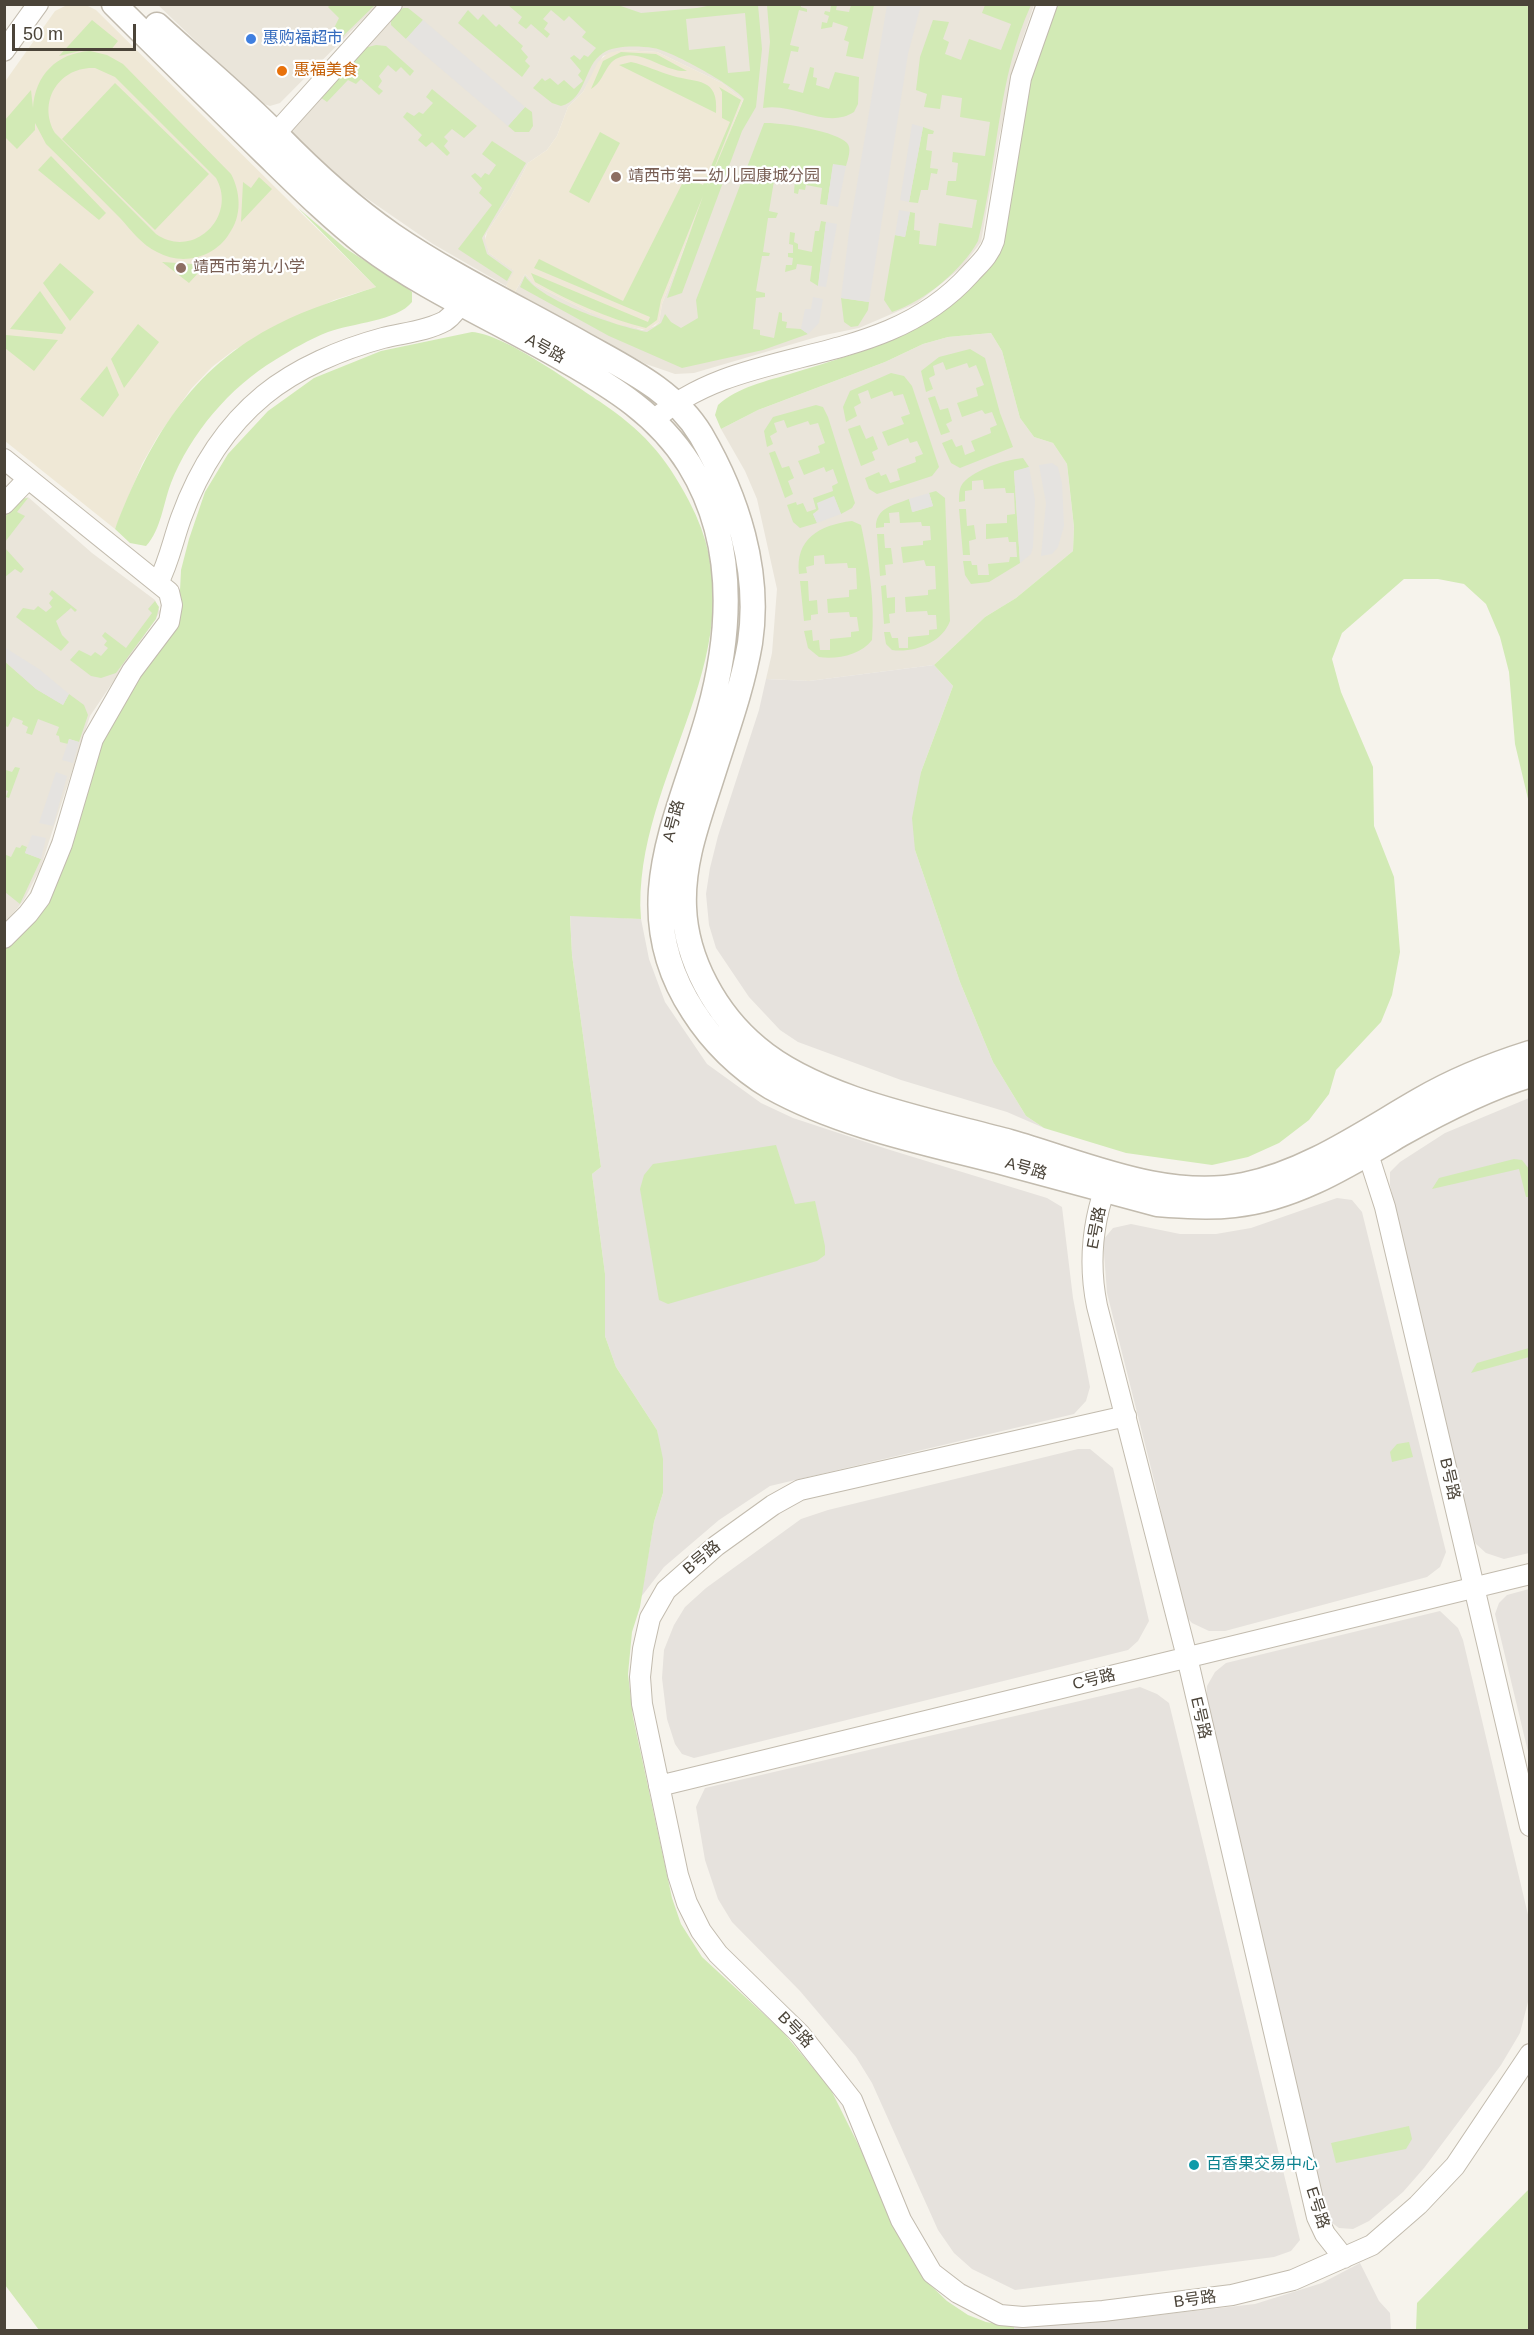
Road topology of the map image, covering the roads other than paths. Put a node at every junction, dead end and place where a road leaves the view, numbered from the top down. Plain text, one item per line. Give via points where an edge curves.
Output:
1 (38, 4) edge
2 (114, 4) edge
3 (136, 4) edge
4 (392, 4) edge
5 (1047, 4) edge
6 (4, 51) edge
7 (268, 141) junction
8 (466, 292) junction
9 (675, 402) junction
10 (654, 420) junction
11 (4, 459) edge
12 (28, 479) junction
13 (4, 504) edge
14 (158, 583) junction
15 (4, 938) edge
16 (1530, 1053) edge
17 (1530, 1075) edge
18 (1362, 1146) junction
19 (1107, 1180) junction
20 (1126, 1416) junction
21 (1530, 1574) edge
22 (1474, 1587) junction
23 (1187, 1657) junction
24 (659, 1786) junction
25 (1530, 1826) edge
26 (1530, 2054) edge
27 (1344, 2258) junction

1 - 6 street
2 - 7 street, A号路
3 - 7 street, A号路
4 - 7 street
5 - 9 street via 1021,78 994,241 987,256 965,281 934,307 898,328 855,345 735,378
7 - 8 street, A号路 via 303,163
8 - 9 street, A号路 via 610,358
8 - 10 street, A号路 via 604,382
8 - 14 street via 447,320 361,345 312,365 279,384 251,407 224,436 197,478
9 - 10 street
9 - 19 street, A号路 via 701,435 732,497 746,546 751,592 748,650 691,843 685,876 684,910 704,984 725,1016 753,1046 781,1067 814,1084
10 - 19 street, A号路 via 693,470 704,494 723,548 726,594 723,645 708,714 679,800 662,872 662,932 669,966 682,995 703,1026 742,1067 787,1094 879,1131
11 - 12 street
12 - 13 street
12 - 14 street
14 - 15 street via 170,592 169,622 132,671 93,739 49,879 28,915
16 - 18 street, A号路 via 1440,1089
17 - 18 street, A号路
18 - 19 street, A号路 via 1240,1186 1171,1186 1131,1178
18 - 22 street, B号路 via 1385,1207
19 - 20 street, E号路 via 1091,1258 1094,1291
20 - 23 street, E号路
20 - 24 street, B号路 via 800,1490 716,1546 666,1590 650,1618 640,1677
21 - 22 street, C号路
22 - 23 street, C号路
22 - 25 street, B号路
23 - 24 street, C号路
23 - 27 street, E号路 via 1317,2217
24 - 27 street, B号路 via 678,1875 701,1931 718,1954 800,2034 836,2077 852,2100 915,2246 932,2272 958,2293 1000,2315 1023,2318 1103,2311 1232,2295 1293,2280
26 - 27 street, B号路 via 1442,2180 1386,2235

